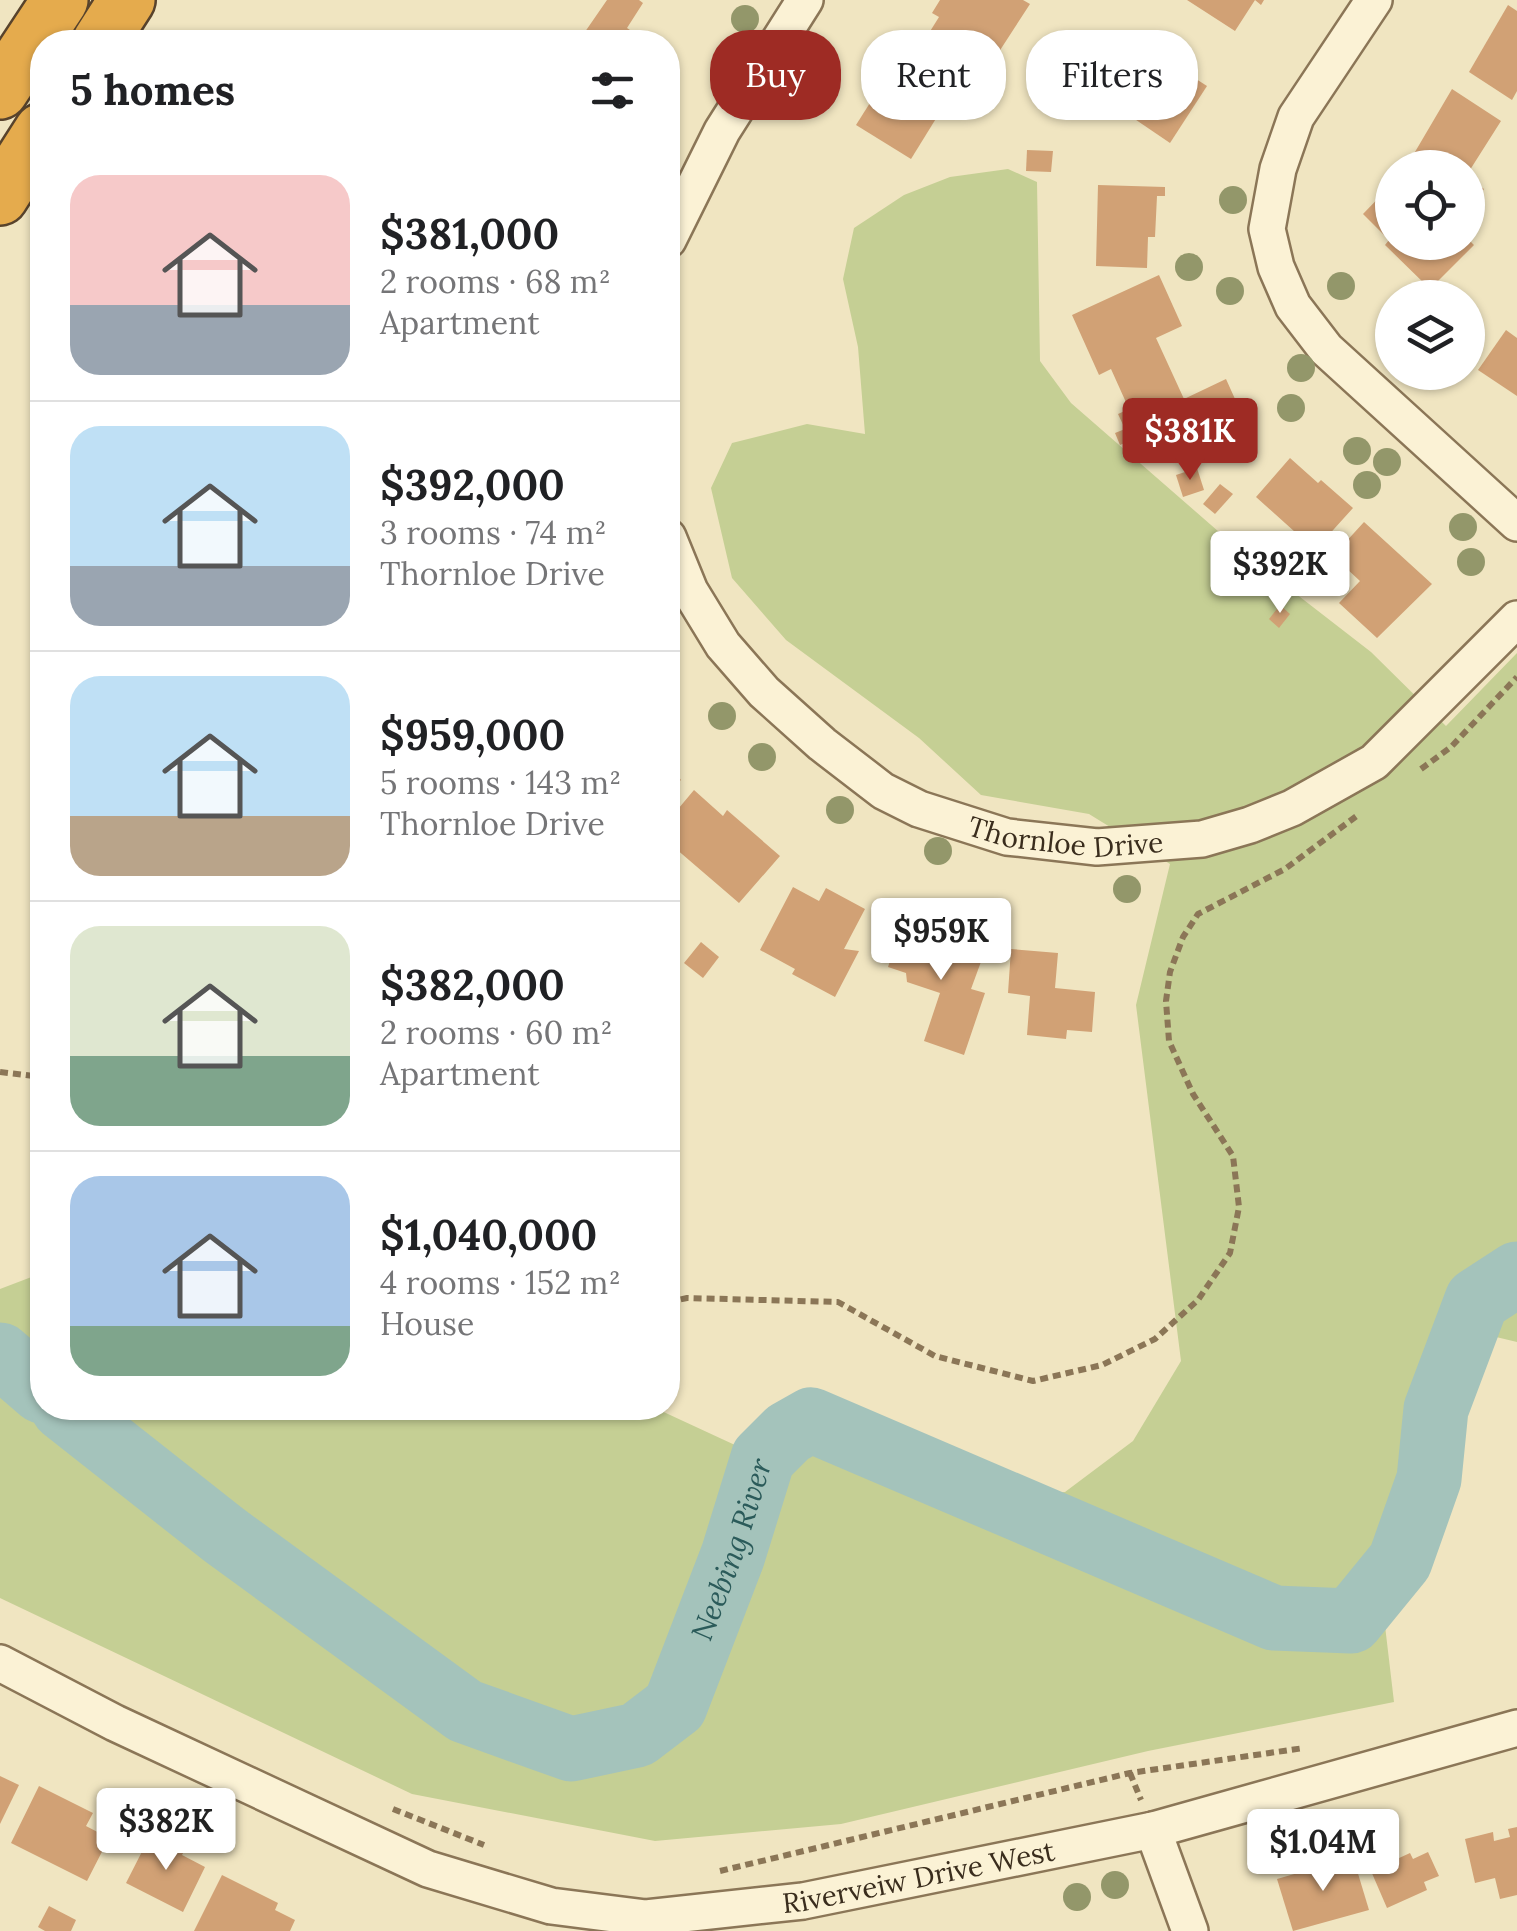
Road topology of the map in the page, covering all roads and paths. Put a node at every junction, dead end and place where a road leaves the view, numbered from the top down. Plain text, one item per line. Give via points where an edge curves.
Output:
1 (60, 0) edge
2 (127, 0) edge
3 (805, 0) edge
4 (1374, 0) edge
5 (40, 30) edge
6 (108, 30) edge
7 (30, 46) edge
8 (0, 92) edge
9 (30, 150) edge
10 (0, 197) edge
11 (680, 216) edge
12 (1517, 523) edge
13 (680, 566) edge
14 (1517, 618) edge
15 (1517, 677) edge
16 (1406, 780) dead end
17 (1360, 814) dead end
18 (0, 1072) edge
19 (30, 1075) edge
20 (680, 1299) edge
21 (0, 1663) edge
22 (1517, 1728) edge
23 (1314, 1746) dead end
24 (386, 1806) dead end
25 (1153, 1830) junction
26 (497, 1850) dead end
27 (708, 1874) dead end
28 (1190, 1931) edge

1 - 5 highway
2 - 6 highway
3 - 11 street via 722,131
4 - 12 street via 1296,117 1268,229 1276,267 1326,350
7 - 8 highway
9 - 10 highway
13 - 14 street, Thornloe Drive via 723,645 764,692 883,791 918,810 1007,837 1097,847 1202,839 1292,808 1374,762
15 - 16 path via 1451,747
17 - 20 path via 1285,869 1198,914 1183,937 1166,1001 1169,1040 1233,1156 1239,1207 1230,1253 1198,1300 1155,1339 1102,1366 1034,1381 935,1356 838,1302
18 - 19 path
21 - 25 street, Riverveiw Drive West via 428,1868 551,1906 646,1918 803,1901
22 - 25 street, Riverveiw Drive West
23 - 27 path via 1130,1773
24 - 26 path
25 - 28 street

